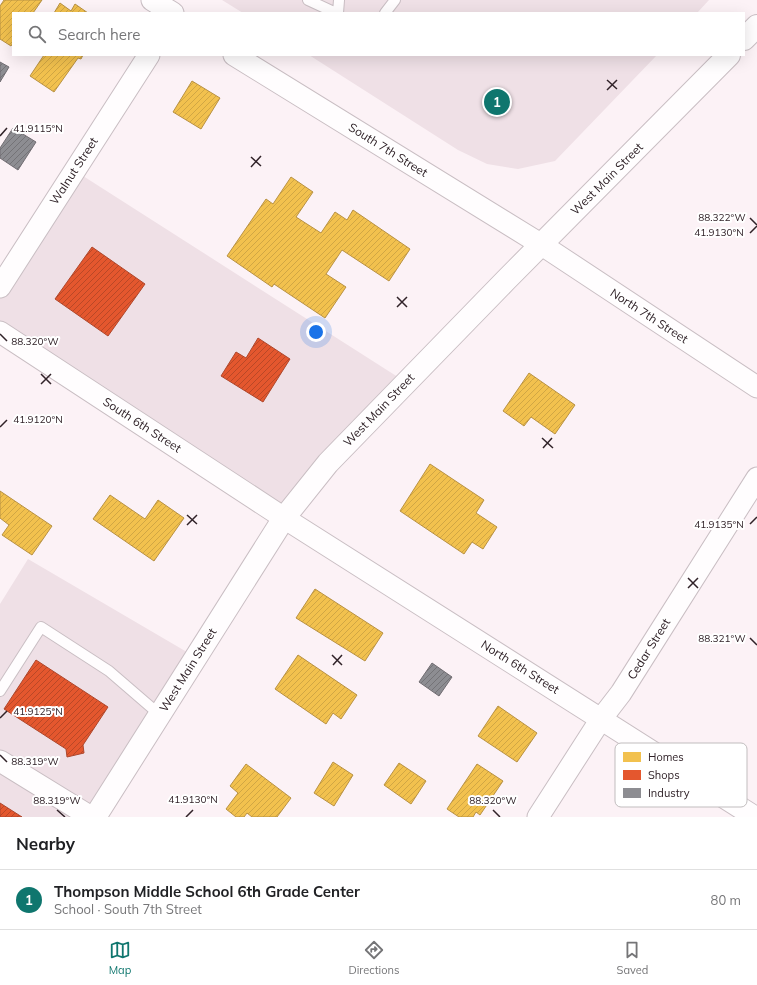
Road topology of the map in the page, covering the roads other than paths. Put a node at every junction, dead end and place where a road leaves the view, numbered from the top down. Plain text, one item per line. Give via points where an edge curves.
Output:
1 (152, 0) edge
2 (308, 0) edge
3 (339, 0) edge
4 (395, 0) edge
5 (171, 12) edge
6 (335, 12) edge
7 (337, 12) edge
8 (385, 12) edge
9 (757, 26) edge
10 (745, 38) edge
11 (147, 56) edge
12 (236, 56) edge
13 (728, 56) edge
14 (542, 245) junction
15 (0, 287) edge
16 (0, 332) edge
17 (757, 387) edge
18 (757, 478) edge
19 (284, 518) junction
20 (0, 691) edge
21 (160, 715) junction
22 (601, 719) junction
23 (639, 743) edge
24 (0, 761) edge
25 (739, 807) edge
26 (91, 817) edge
27 (95, 817) edge
28 (538, 817) edge
29 (755, 817) edge

1 - 5 street
2 - 6 lane
3 - 7 lane
4 - 8 lane
9 - 10 main road
11 - 15 street, Walnut Street
12 - 14 street, South 7th Street
13 - 14 main road, West Main Street
14 - 17 street, North 7th Street
14 - 19 main road, West Main Street via 328,463
16 - 19 street, South 6th Street
18 - 22 street, Cedar Street via 621,693
19 - 21 main road, West Main Street
19 - 22 street, North 6th Street
20 - 21 lane via 41,627 109,671
21 - 27 main road, West Main Street
22 - 23 street, North 6th Street
22 - 28 street, Cedar Street
24 - 26 street
25 - 29 street, North 6th Street

